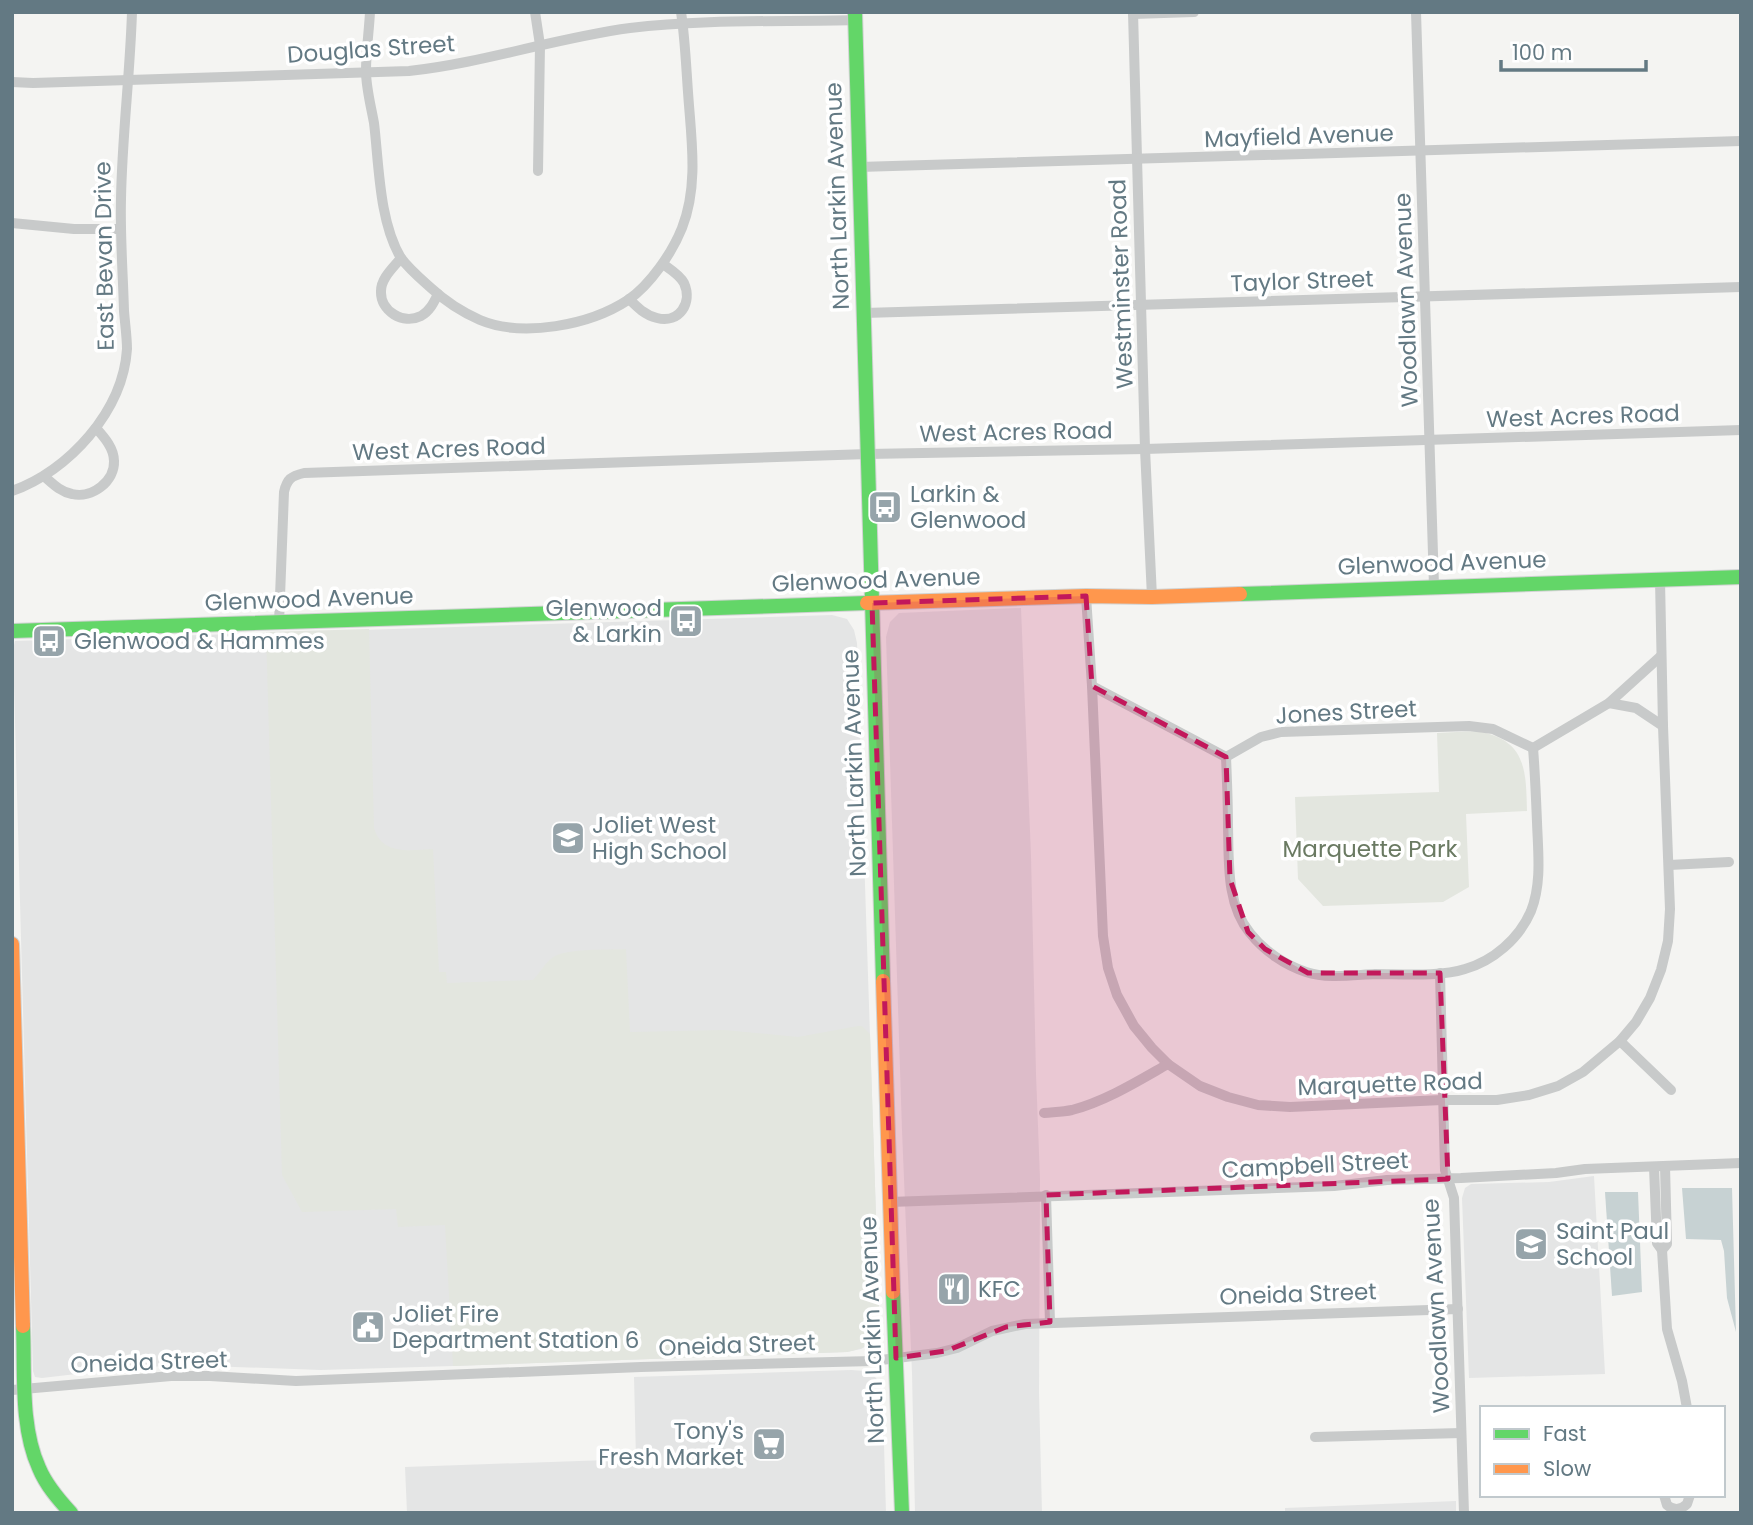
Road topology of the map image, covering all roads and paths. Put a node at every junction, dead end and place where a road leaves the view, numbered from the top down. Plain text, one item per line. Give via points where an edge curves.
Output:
1 (132, 12) edge
2 (370, 12) edge
3 (535, 12) edge
4 (1194, 12) edge
5 (1416, 12) edge
6 (1133, 13) edge
7 (855, 16) edge
8 (682, 18) edge
9 (540, 45) junction
10 (366, 73) junction
11 (129, 80) junction
12 (12, 82) edge
13 (1741, 141) edge
14 (1420, 151) junction
15 (1136, 160) junction
16 (859, 167) junction
17 (538, 171) dead end
18 (12, 223) edge
19 (120, 229) junction
20 (401, 258) junction
21 (663, 264) junction
22 (1741, 287) edge
23 (438, 294) junction
24 (1426, 297) junction
25 (629, 299) junction
26 (1142, 305) junction
27 (864, 313) junction
28 (96, 428) junction
29 (1741, 430) edge
30 (1430, 440) junction
31 (1145, 449) junction
32 (868, 454) junction
33 (45, 477) junction
34 (12, 491) edge
35 (1741, 577) edge
36 (1660, 580) junction
37 (1434, 586) junction
38 (1086, 596) junction
39 (1152, 597) junction
40 (872, 603) junction
41 (279, 623) junction
42 (12, 631) edge
43 (1661, 656) junction
44 (1093, 686) junction
45 (1609, 703) junction
46 (1663, 726) junction
47 (1534, 748) junction
48 (1226, 757) junction
49 (1730, 862) dead end
50 (1669, 866) junction
51 (12, 944) edge
52 (1440, 973) junction
53 (1620, 1041) junction
54 (1168, 1064) junction
55 (1671, 1090) dead end
56 (1443, 1100) junction
57 (1044, 1113) dead end
58 (1741, 1163) edge
59 (1665, 1166) junction
60 (1654, 1167) junction
61 (1448, 1179) junction
62 (1046, 1195) junction
63 (890, 1202) junction
64 (1662, 1250) junction
65 (1458, 1309) junction
66 (1050, 1322) junction
67 (896, 1358) junction
68 (19, 1389) edge
69 (1687, 1406) edge
70 (1461, 1433) junction
71 (1315, 1437) dead end
72 (1665, 1497) edge
73 (1689, 1497) edge
74 (71, 1513) edge
75 (902, 1513) edge
76 (1464, 1513) edge

1 - 11 street, East Bevan Drive
2 - 10 street
3 - 9 street
4 - 6 street
5 - 14 street, Woodlawn Avenue
6 - 15 street, Westminster Road
7 - 8 street, Douglas Street
7 - 16 street, North Larkin Avenue
8 - 9 street, Douglas Street
8 - 21 street via 691,199
9 - 10 street, Douglas Street via 441,67
9 - 17 street
10 - 11 street, Douglas Street
10 - 20 street via 383,207
11 - 12 street, Douglas Street
11 - 19 street, East Bevan Drive
13 - 14 street, Mayfield Avenue
14 - 15 street, Mayfield Avenue
14 - 24 street, Woodlawn Avenue
15 - 16 street, Mayfield Avenue
15 - 26 street, Westminster Road
16 - 27 street, North Larkin Avenue
18 - 19 street
19 - 28 street, East Bevan Drive via 127,349 121,377
20 - 23 street
20 - 23 street via 381,290 384,306 407,319 420,317
21 - 25 street
21 - 25 street via 684,284 686,306 677,316 667,320 654,317
22 - 24 street, Taylor Street
23 - 25 street via 481,321 525,328 578,322
24 - 26 street, Taylor Street
24 - 30 street, Woodlawn Avenue
26 - 27 street, Taylor Street
26 - 31 street, Westminster Road
27 - 32 street, North Larkin Avenue
28 - 33 street, East Bevan Drive via 69,459
28 - 33 street via 114,461 99,489 74,495
29 - 30 street, West Acres Road
30 - 31 street, West Acres Road
30 - 37 street, Woodlawn Avenue
31 - 32 street, West Acres Road
31 - 39 street, Westminster Road
32 - 40 street, North Larkin Avenue
32 - 41 street, West Acres Road via 292,476 284,492
33 - 34 street, East Bevan Drive
35 - 36 street, Glenwood Avenue
36 - 37 street, Glenwood Avenue
36 - 43 street, Marquette Road
37 - 39 street, Glenwood Avenue
38 - 39 street, Glenwood Avenue
38 - 40 street, Glenwood Avenue
38 - 44 street, Marquette Road
40 - 41 street, Glenwood Avenue
40 - 63 street, North Larkin Avenue
41 - 42 street, Glenwood Avenue
43 - 45 street
43 - 46 street, Marquette Road
44 - 48 street
44 - 54 street, Marquette Road via 1108,968 1134,1026
45 - 46 street via 1636,708
45 - 47 street
46 - 50 street, Marquette Road
47 - 48 street, Jones Street via 1493,729 1469,726 1281,732 1261,737
47 - 52 street via 1539,866 1530,912 1519,932 1487,960 1464,970
48 - 52 street via 1230,879 1248,932 1265,949 1308,973
49 - 50 street
50 - 53 street, Marquette Road via 1668,941 1661,970 1650,998
51 - 68 street
52 - 56 street, Woodlawn Avenue
53 - 55 street
53 - 56 street, Marquette Road via 1558,1086 1497,1100
54 - 56 street, Marquette Road via 1200,1086 1258,1105
54 - 57 street via 1090,1104
56 - 61 street, Woodlawn Avenue
58 - 59 street, Campbell Street
59 - 60 street, Campbell Street
59 - 64 street via 1668,1244
60 - 61 street, Campbell Street
60 - 64 street via 1657,1243
61 - 62 street, Campbell Street
61 - 65 street, Woodlawn Avenue via 1454,1198
62 - 63 street, Campbell Street
62 - 66 street
63 - 67 street, North Larkin Avenue
64 - 69 street via 1667,1329
65 - 66 street, Oneida Street
65 - 70 street, Woodlawn Avenue
66 - 67 street, Oneida Street via 1006,1327 946,1351
67 - 68 street, Oneida Street via 296,1381 171,1376
67 - 75 street, North Larkin Avenue
68 - 74 street via 36,1465
70 - 71 street
70 - 76 street, Woodlawn Avenue
72 - 73 street via 1675,1510 1684,1508

